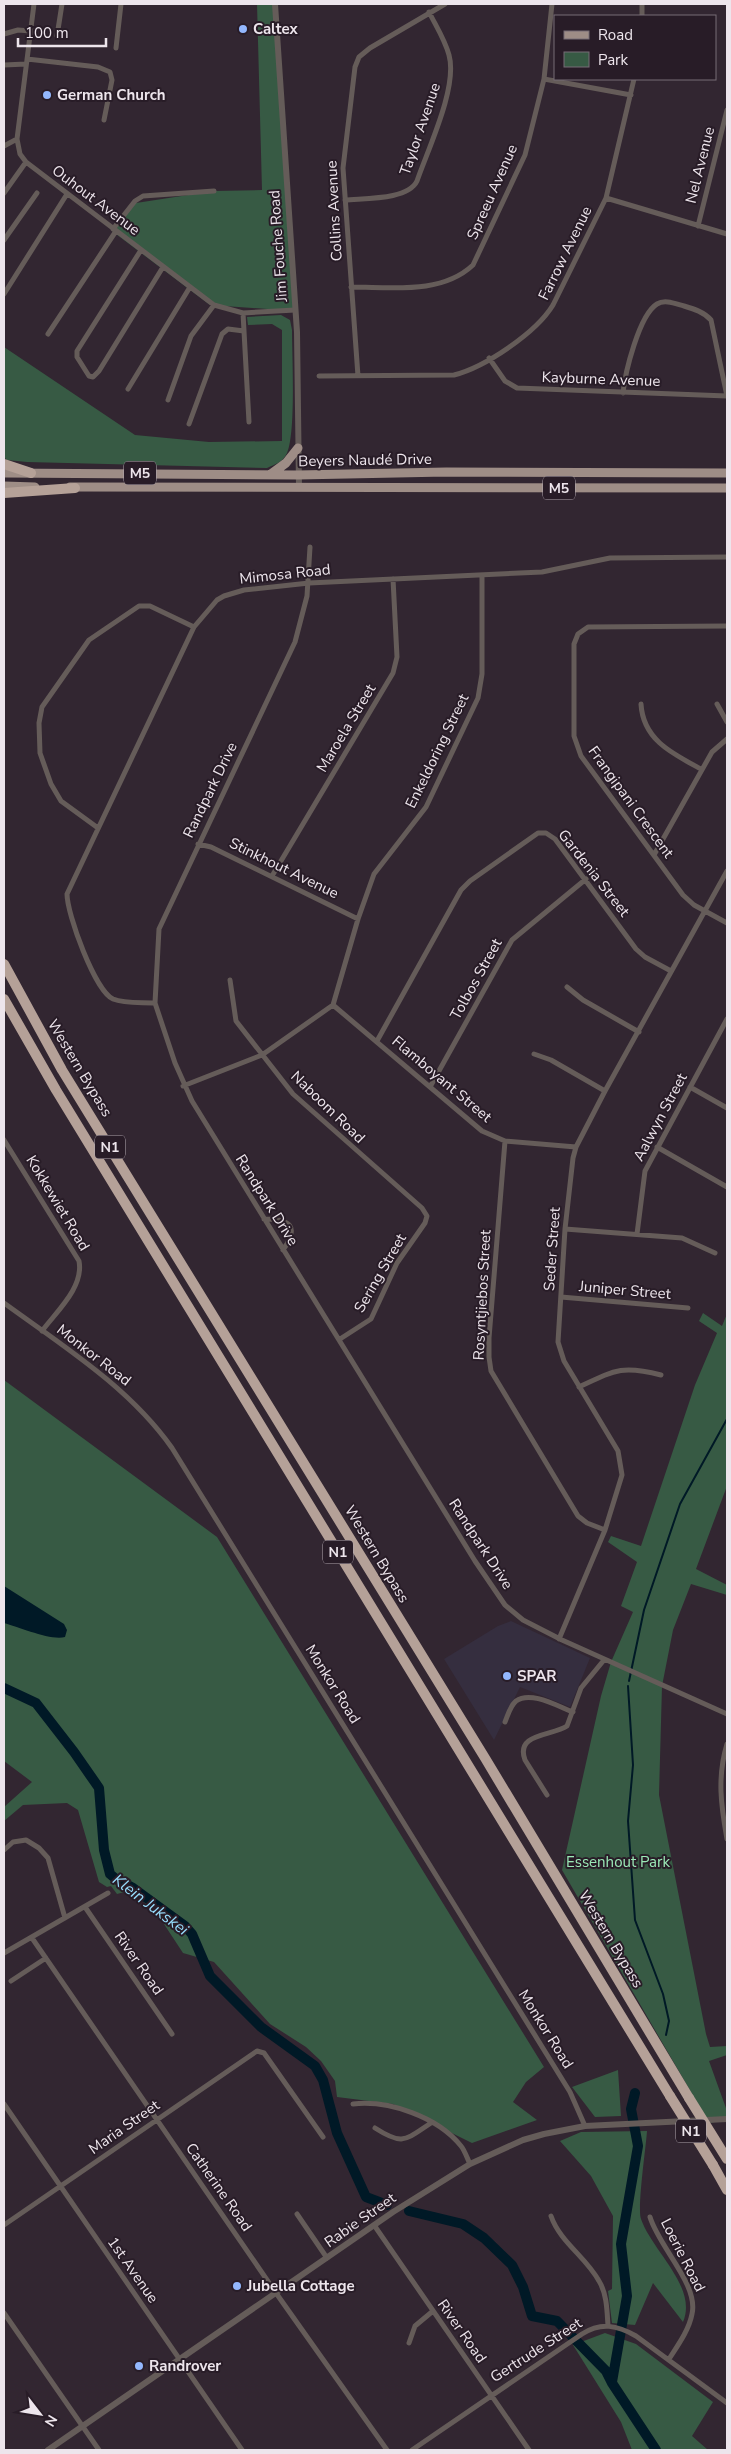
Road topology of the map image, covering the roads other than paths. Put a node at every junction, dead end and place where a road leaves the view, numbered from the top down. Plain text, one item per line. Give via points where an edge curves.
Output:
1 (34, 4) edge
2 (62, 4) edge
3 (122, 4) edge
4 (275, 4) edge
5 (445, 4) edge
6 (552, 4) edge
7 (429, 12) junction
8 (31, 31) junction
9 (4, 34) edge
10 (57, 36) dead end
11 (116, 48) dead end
12 (27, 62) junction
13 (4, 65) edge
14 (544, 79) junction
15 (634, 80) edge
16 (631, 94) junction
17 (727, 110) edge
18 (104, 120) dead end
19 (721, 136) junction
20 (727, 137) edge
21 (17, 139) junction
22 (4, 146) edge
23 (26, 162) junction
24 (214, 191) dead end
25 (4, 193) edge
26 (37, 193) dead end
27 (67, 194) junction
28 (606, 198) junction
29 (345, 200) junction
30 (698, 226) junction
31 (115, 230) junction
32 (727, 234) edge
33 (4, 240) edge
34 (142, 250) junction
35 (163, 267) junction
36 (190, 287) junction
37 (351, 287) junction
38 (4, 294) edge
39 (214, 305) junction
40 (295, 310) junction
41 (243, 313) junction
42 (244, 331) junction
43 (48, 334) dead end
44 (489, 358) junction
45 (319, 376) dead end
46 (358, 376) junction
47 (128, 389) dead end
48 (622, 393) junction
49 (727, 396) edge
50 (168, 400) dead end
51 (249, 422) dead end
52 (189, 424) dead end
53 (298, 448) junction
54 (4, 464) edge
55 (31, 472) junction
56 (4, 473) edge
57 (727, 473) edge
58 (271, 474) junction
59 (298, 475) junction
60 (4, 486) edge
61 (299, 487) junction
62 (75, 488) junction
63 (727, 488) edge
64 (4, 494) edge
65 (310, 547) dead end
66 (727, 557) edge
67 (482, 576) junction
68 (393, 579) junction
69 (309, 583) junction
70 (727, 626) edge
71 (194, 628) junction
72 (641, 704) dead end
73 (718, 704) dead end
74 (727, 722) edge
75 (727, 739) edge
76 (701, 770) junction
77 (98, 828) junction
78 (198, 844) junction
79 (654, 855) junction
80 (727, 871) edge
81 (272, 876) junction
82 (586, 879) junction
83 (705, 911) junction
84 (358, 919) junction
85 (727, 923) edge
86 (4, 964) edge
87 (671, 972) junction
88 (230, 980) dead end
89 (567, 987) dead end
90 (5, 1003) edge
91 (155, 1003) junction
92 (333, 1005) junction
93 (727, 1019) edge
94 (724, 1031) edge
95 (639, 1032) junction
96 (377, 1041) junction
97 (534, 1054) dead end
98 (262, 1055) junction
99 (183, 1086) junction
100 (430, 1087) junction
101 (690, 1087) junction
102 (605, 1091) junction
103 (727, 1108) edge
104 (4, 1140) edge
105 (505, 1141) junction
106 (576, 1147) junction
107 (657, 1147) junction
108 (727, 1187) edge
109 (422, 1208) joint
110 (264, 1219) junction
111 (566, 1229) junction
112 (637, 1234) junction
113 (283, 1250) junction
114 (715, 1253) dead end
115 (561, 1297) junction
116 (4, 1302) edge
117 (688, 1308) dead end
118 (42, 1331) junction
119 (340, 1339) junction
120 (661, 1375) dead end
121 (579, 1387) junction
122 (605, 1530) junction
123 (559, 1639) junction
124 (604, 1660) junction
125 (574, 1712) junction
126 (727, 1714) edge
127 (505, 1722) dead end
128 (727, 1744) edge
129 (548, 1795) dead end
130 (727, 1839) edge
131 (4, 1850) edge
132 (108, 1893) dead end
133 (85, 1908) junction
134 (65, 1918) junction
135 (32, 1938) junction
136 (4, 1953) edge
137 (46, 1958) junction
138 (11, 1981) dead end
139 (172, 2034) dead end
140 (4, 2104) edge
141 (353, 2104) dead end
142 (157, 2119) junction
143 (727, 2119) edge
144 (431, 2122) junction
145 (585, 2126) junction
146 (375, 2128) dead end
147 (323, 2137) dead end
148 (727, 2159) edge
149 (470, 2164) junction
150 (60, 2186) junction
151 (727, 2190) edge
152 (297, 2214) dead end
153 (551, 2216) dead end
154 (650, 2217) dead end
155 (4, 2225) edge
156 (374, 2225) junction
157 (327, 2258) junction
158 (276, 2293) junction
159 (433, 2311) junction
160 (4, 2313) edge
161 (611, 2327) junction
162 (409, 2342) dead end
163 (180, 2359) junction
164 (669, 2359) junction
165 (491, 2395) junction
166 (727, 2403) edge
167 (83, 2427) junction
168 (48, 2450) edge
169 (99, 2450) edge
170 (242, 2450) edge
171 (387, 2450) edge
172 (412, 2450) edge
173 (530, 2450) edge

1 - 8 street
2 - 10 street
3 - 11 street
4 - 40 street, Jim Fouche Road
5 - 7 street, Collins Avenue
6 - 14 street, Spreeu Avenue
7 - 29 street, Collins Avenue via 359,58 343,156
7 - 29 street, Taylor Avenue via 446,45 451,72 448,93 417,181 403,194
8 - 9 street
8 - 12 street
12 - 13 street
12 - 18 street via 98,67 110,72 112,80
12 - 21 street
14 - 16 street
14 - 37 street, Spreeu Avenue via 522,164 472,265 460,275 433,285
15 - 16 street, Farrow Avenue
16 - 28 street, Farrow Avenue
17 - 19 street, Nel Avenue
19 - 20 street
19 - 30 street, Nel Avenue
21 - 22 street
21 - 23 street via 20,154
23 - 25 street
23 - 27 street, Ouhout Avenue
24 - 31 street via 143,196 135,201
26 - 33 street
27 - 31 street, Ouhout Avenue
27 - 38 street
28 - 30 street
28 - 44 street, Farrow Avenue via 548,314 531,330
29 - 37 street, Collins Avenue
30 - 32 street
31 - 34 street, Ouhout Avenue
31 - 43 street
34 - 35 street, Ouhout Avenue
34 - 35 street via 77,351 89,376 99,371
35 - 36 street, Ouhout Avenue
36 - 39 street, Ouhout Avenue
36 - 47 street
37 - 46 street, Collins Avenue
39 - 41 street, Ouhout Avenue
39 - 50 street via 191,336
40 - 41 street, Ouhout Avenue
40 - 53 street, Jim Fouche Road
41 - 42 street
42 - 51 street
42 - 52 street via 228,329 222,334
44 - 46 street, Farrow Avenue via 454,375
44 - 48 street, Kayburne Avenue via 505,381 517,388
45 - 46 street, Farrow Avenue
48 - 49 street, Kayburne Avenue
48 - 49 street via 627,362 639,335 653,308 664,302 694,309 711,320
53 - 58 main road
53 - 59 street, Jim Fouche Road
54 - 55 highway
55 - 56 main road, Beyers Naudé Drive / M5
55 - 58 main road, Beyers Naudé Drive / M5
57 - 59 main road, Beyers Naudé Drive / M5
58 - 59 main road, Beyers Naudé Drive / M5
59 - 61 street, Jim Fouche Road
60 - 62 main road, Beyers Naudé Drive / M5
61 - 62 main road, Beyers Naudé Drive / M5
61 - 63 main road, Beyers Naudé Drive / M5
62 - 64 highway
65 - 69 street, Randpark Drive
66 - 67 street, Mimosa Road via 610,558 542,572
67 - 68 street, Mimosa Road
67 - 84 street, Enkeldoring Street via 482,674 478,698 426,807 374,874
68 - 69 street, Mimosa Road
68 - 81 street, Maroela Street via 398,657 393,673
69 - 71 street, Mimosa Road via 224,596 209,607
69 - 78 street, Randpark Drive via 295,642
70 - 79 street, Frangipani Crescent via 588,627 575,638 574,736 577,750
71 - 77 street, Mimosa Road
71 - 77 street via 150,606 139,606 90,640 42,708 38,723 40,753 51,784 61,801
72 - 76 street via 644,722 658,742
73 - 74 street
75 - 76 street via 715,748
76 - 79 street
77 - 91 street, Mimosa Road via 67,894 76,933 91,968 109,997
78 - 81 street, Stinkhout Avenue
78 - 91 street, Randpark Drive via 159,929
79 - 83 street, Frangipani Crescent via 683,894
80 - 83 street, Seder Street
81 - 84 street, Stinkhout Avenue
82 - 87 street, Gardenia Street via 640,953
82 - 96 street, Gardenia Street via 555,839 542,832 534,834 470,881 453,902
82 - 100 street, Tolbos Street via 512,940
83 - 85 street, Frangipani Crescent
83 - 87 street, Seder Street
84 - 92 street, Enkeldoring Street
86 - 148 highway, Western Bypass / N1, bridge via 67,1078
87 - 95 street, Seder Street
88 - 98 street, Naboom Road via 236,1021
89 - 95 street via 583,1000
90 - 151 highway, Western Bypass / N1, bridge
91 - 99 street, Randpark Drive
92 - 96 street, Flamboyant Street
92 - 98 street
93 - 94 street, Aalwyn Street
94 - 101 street, Aalwyn Street
95 - 102 street, Seder Street
96 - 100 street, Flamboyant Street
97 - 102 street via 551,1060
98 - 99 street
98 - 109 street, Naboom Road via 307,1108
99 - 110 street, Randpark Drive
100 - 105 street, Flamboyant Street via 482,1131
101 - 103 street
101 - 107 street, Aalwyn Street
102 - 106 street, Seder Street
104 - 118 street, Kokkewiet Road via 79,1261 78,1282
105 - 106 street, Flamboyant Street
105 - 122 street, Rosyntjiebos Street via 490,1368 578,1516
106 - 111 street, Seder Street
107 - 108 street
107 - 112 street, Aalwyn Street via 643,1178
109 - 119 street, Sering Street via 427,1216 425,1223 397,1262 371,1318
110 - 113 street, Randpark Drive
110 - 113 street via 281,1219 292,1229 291,1238
111 - 112 street
111 - 115 street, Seder Street
112 - 114 street via 688,1240
113 - 119 street, Randpark Drive
115 - 117 street, Juniper Street
115 - 121 street, Seder Street via 559,1348
116 - 118 street, Monkor Road
118 - 145 street, Monkor Road via 124,1394 172,1448 575,2100
119 - 123 street, Randpark Drive via 496,1592 517,1616
120 - 121 street via 624,1368
121 - 122 street, Seder Street via 612,1441 622,1467 620,1485
122 - 123 street, Seder Street
123 - 124 street, Randpark Drive
124 - 125 street via 581,1688
124 - 126 street, Randpark Drive
125 - 127 street via 525,1697 512,1706
125 - 129 street via 567,1726 533,1737 523,1749 525,1760
128 - 130 street via 720,1790
131 - 134 street via 22,1840 43,1851 48,1858
132 - 133 street
133 - 134 street
133 - 139 street, River Road
134 - 135 street
135 - 136 street
135 - 137 street, Catherine Road
137 - 138 street
137 - 142 street, Catherine Road
140 - 150 street, 1st Avenue
141 - 144 street via 365,2102 395,2107
142 - 147 street, Maria Street via 260,2051 292,2090
142 - 150 street, Maria Street
142 - 158 street, Catherine Road
143 - 145 street, Rabie Street
144 - 146 street via 401,2140
144 - 149 street via 463,2148
145 - 149 street, Rabie Street via 523,2140
149 - 156 street, Rabie Street
150 - 155 street, Maria Street
150 - 163 street, 1st Avenue
152 - 157 street
153 - 161 street via 558,2231 600,2282
154 - 164 street, Loerie Road via 659,2239 689,2287 693,2301 689,2325
156 - 157 street, Rabie Street
156 - 159 street, River Road
157 - 158 street, Rabie Street
158 - 163 street, Rabie Street
158 - 171 street, Catherine Road
159 - 162 street via 415,2326
159 - 165 street, River Road
160 - 167 street
161 - 164 street, Gertrude Street via 641,2338
161 - 165 street, Gertrude Street via 594,2327
163 - 167 street, Rabie Street
163 - 170 street, 1st Avenue
164 - 166 street, Gertrude Street
165 - 172 street, Gertrude Street
165 - 173 street, River Road
167 - 168 street, Rabie Street
167 - 169 street

